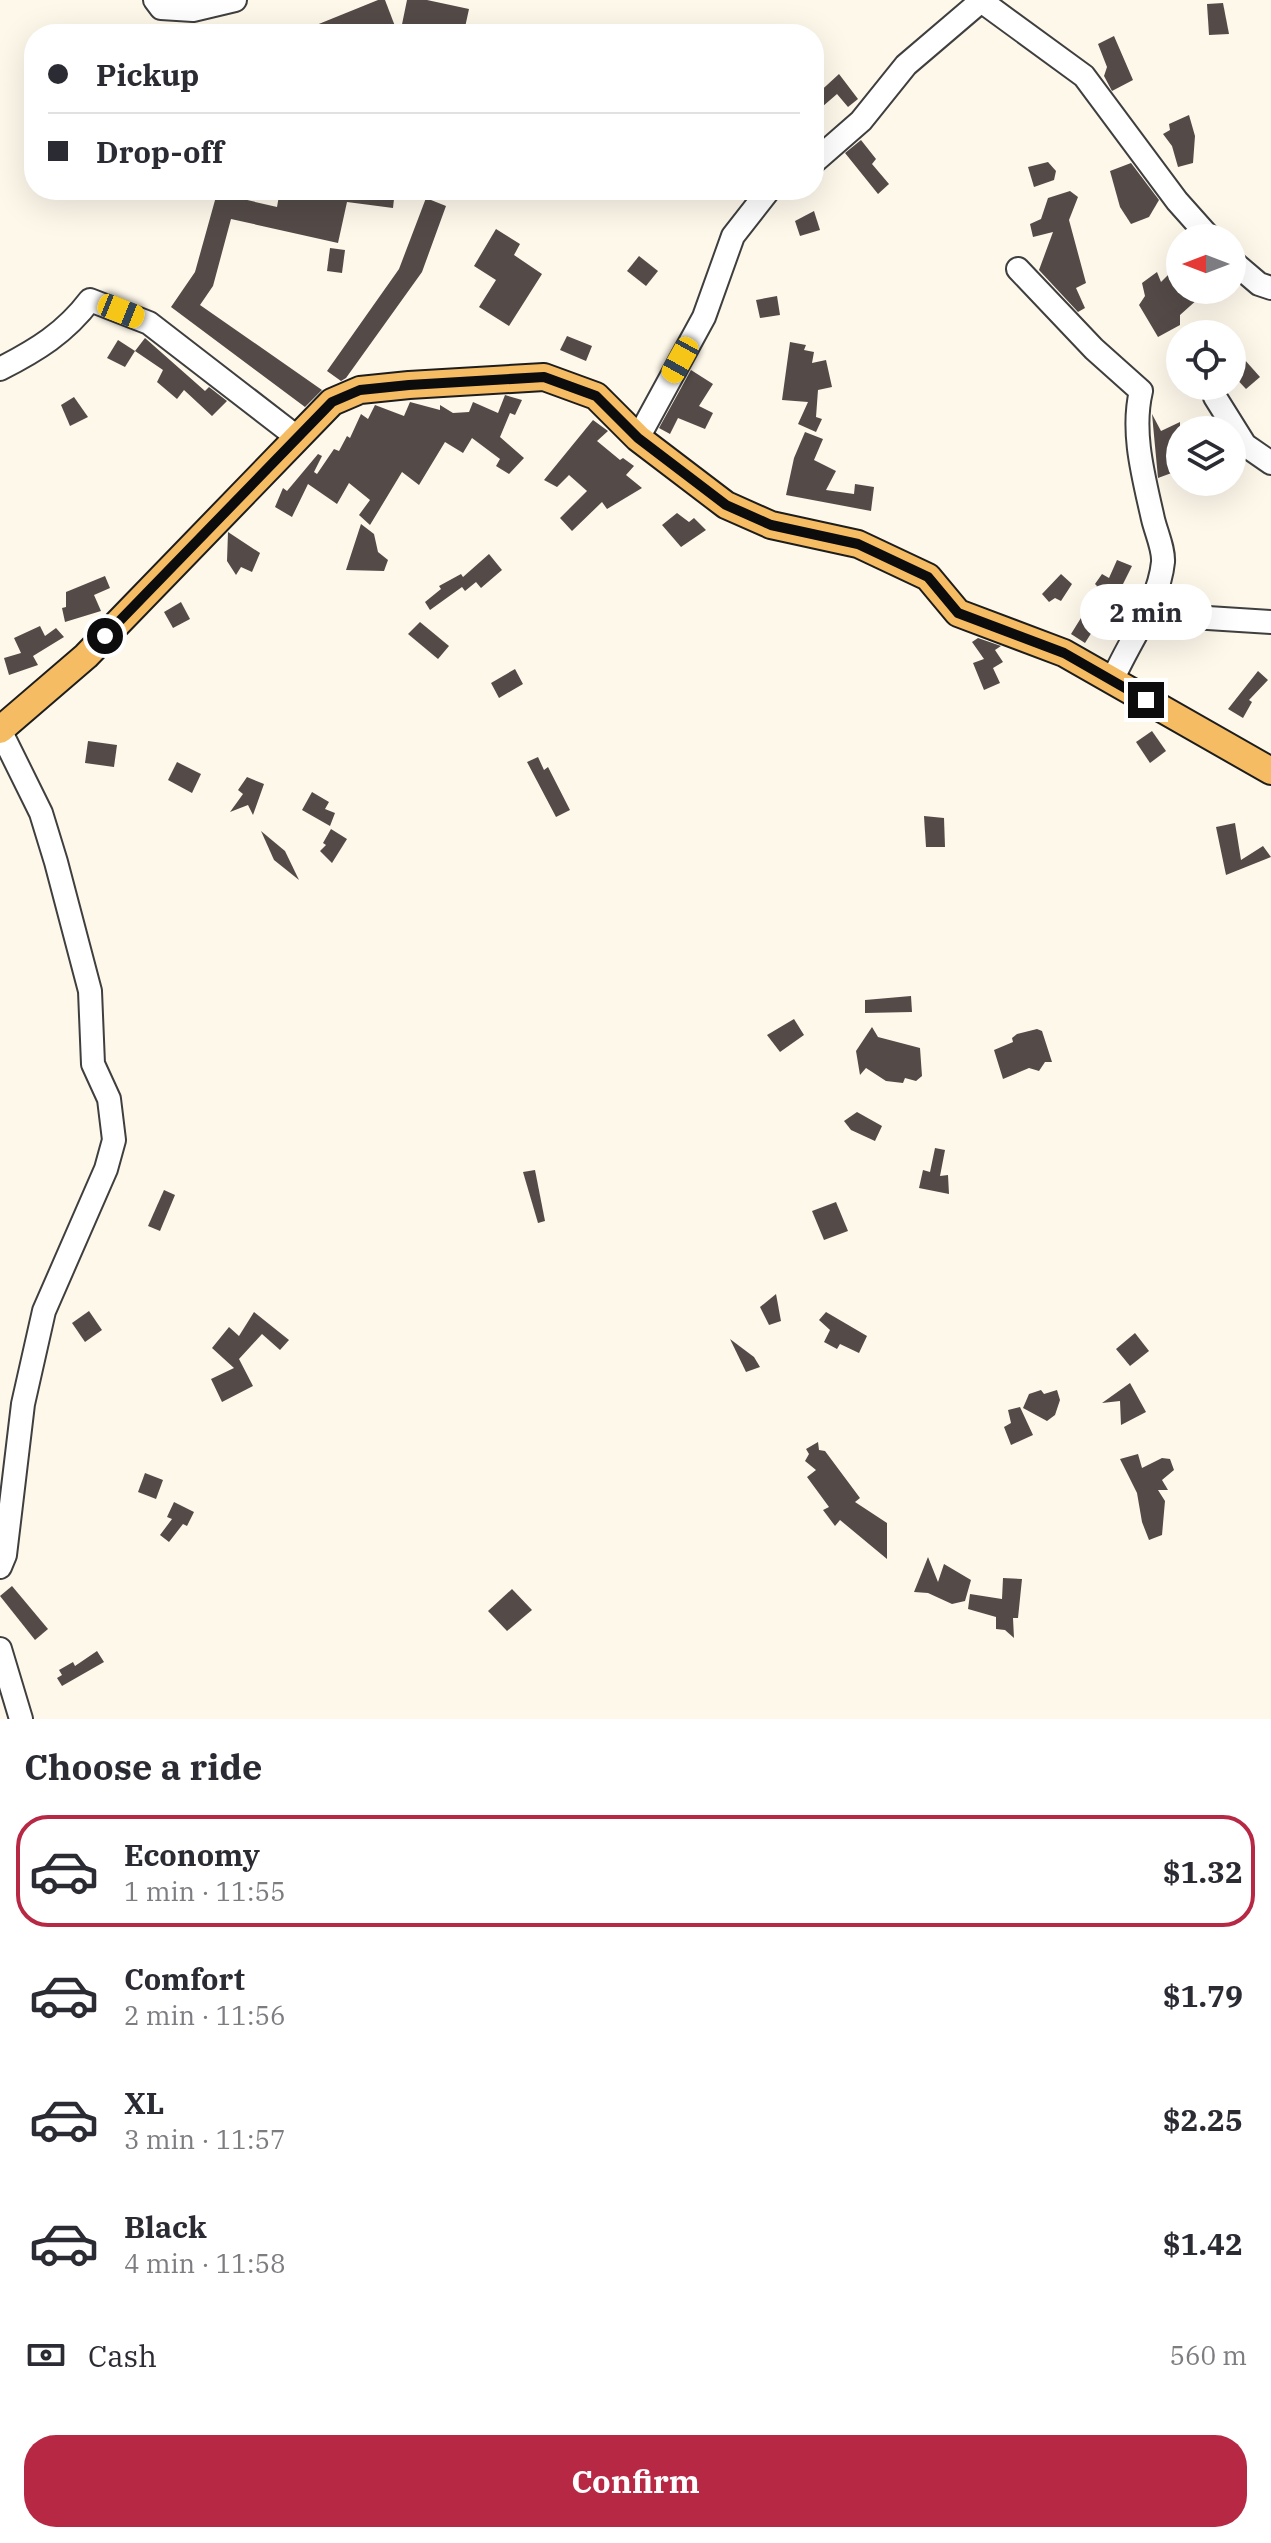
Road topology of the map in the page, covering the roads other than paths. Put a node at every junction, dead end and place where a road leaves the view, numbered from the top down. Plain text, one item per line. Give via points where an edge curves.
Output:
1 (155, 0) edge
2 (235, 0) edge
3 (980, 0) edge
4 (824, 153) edge
5 (761, 200) edge
6 (1198, 224) edge
7 (1018, 269) dead end
8 (1246, 273) edge
9 (1271, 288) edge
10 (0, 369) edge
11 (1217, 400) edge
12 (298, 438) junction
13 (638, 438) junction
14 (1271, 463) edge
15 (1151, 606) junction
16 (1271, 622) edge
17 (1112, 681) junction
18 (0, 730) edge
19 (1271, 771) edge
20 (0, 1567) edge
21 (0, 1649) edge
22 (21, 1719) edge

1 - 2 street via 161,8 193,10
3 - 4 street via 906,65 861,121
3 - 6 street via 1084,76
5 - 13 street via 733,236 704,317
7 - 15 street via 1141,391 1136,409 1139,445 1163,560
8 - 9 street
10 - 12 street via 43,347 70,326 90,300 149,323
11 - 14 street via 1245,445
12 - 13 main road via 332,402 360,390 544,377 596,396
12 - 18 main road via 86,656
13 - 17 main road via 726,505 771,525 858,544 928,577 958,613 1064,653
15 - 16 street via 1192,617
15 - 17 street
17 - 19 main road
18 - 20 street via 41,813 56,862 90,991 93,1064 109,1099 114,1140 44,1311 23,1404
21 - 22 street

